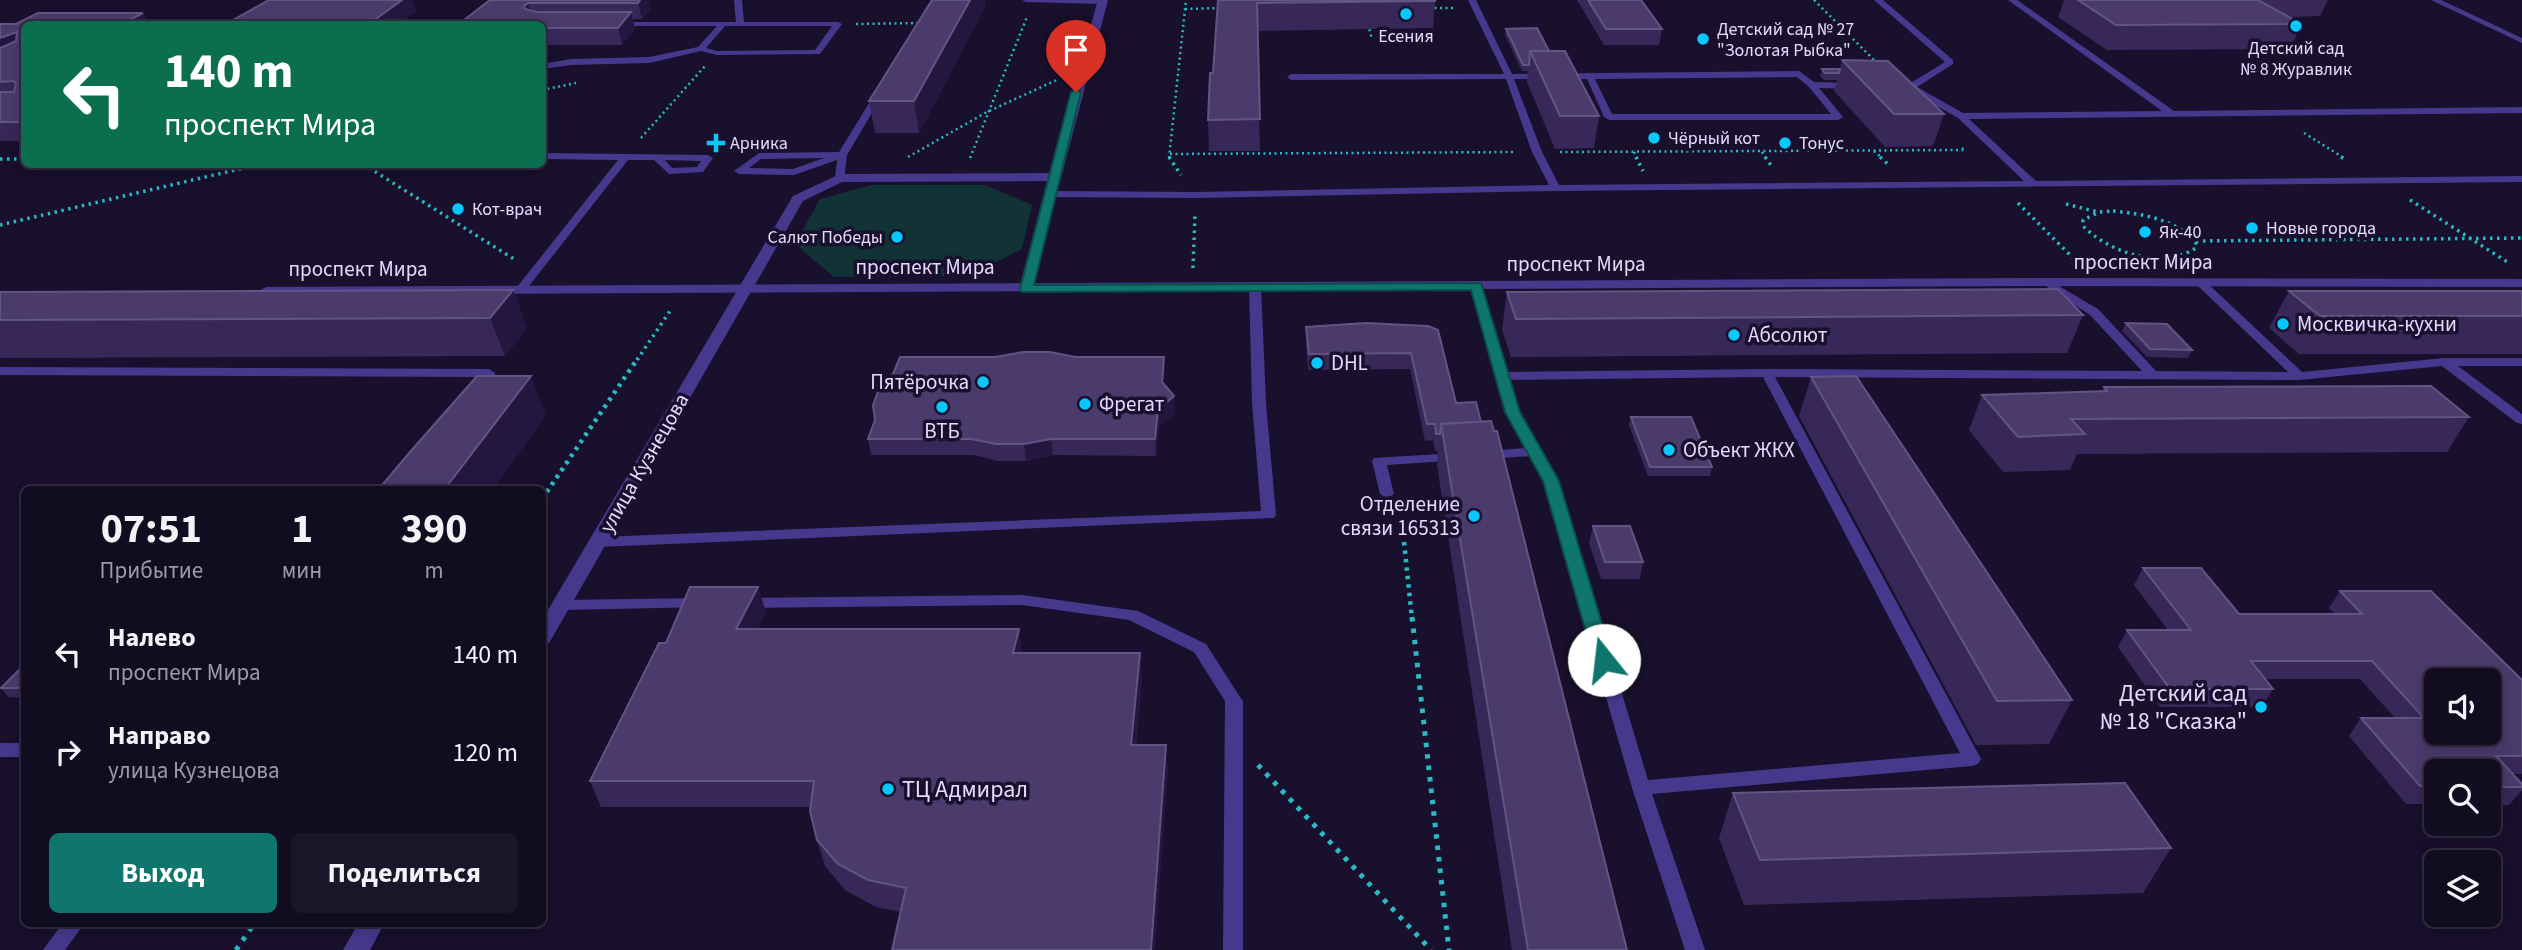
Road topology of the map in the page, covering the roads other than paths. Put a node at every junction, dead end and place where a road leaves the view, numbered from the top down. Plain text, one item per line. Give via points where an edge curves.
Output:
1 (738, 0) edge
2 (1026, 0) edge
3 (1034, 0) edge
4 (1878, 0) edge
5 (2012, 0) edge
6 (2435, 0) edge
7 (1103, 1) edge
8 (1474, 4) edge
9 (602, 24) edge
10 (722, 24) junction
11 (740, 24) junction
12 (2522, 41) edge
13 (701, 49) junction
14 (546, 66) edge
15 (1509, 76) junction
16 (1590, 76) junction
17 (1291, 77) dead end
18 (885, 83) edge
19 (1812, 85) junction
20 (1862, 86) edge
21 (1899, 87) edge
22 (1911, 87) junction
23 (2522, 110) edge
24 (2172, 114) junction
25 (1961, 116) junction
26 (842, 155) junction
27 (546, 156) edge
28 (625, 157) junction
29 (657, 158) dead end
30 (1054, 177) junction
31 (841, 178) junction
32 (2522, 178) edge
33 (2033, 184) junction
34 (1556, 188) junction
35 (1051, 194) junction
36 (2047, 282) junction
37 (2201, 283) junction
38 (2522, 283) edge
39 (1255, 286) junction
40 (1476, 286) junction
41 (746, 288) junction
42 (522, 289) junction
43 (1026, 289) junction
44 (248, 291) edge
45 (2444, 362) junction
46 (2522, 362) edge
47 (0, 371) edge
48 (1767, 373) junction
49 (2152, 375) junction
50 (1501, 376) junction
51 (2299, 376) junction
52 (491, 405) edge
53 (2522, 420) edge
54 (1536, 452) junction
55 (1387, 494) dead end
56 (599, 542) junction
57 (563, 605) junction
58 (546, 632) edge
59 (0, 750) edge
60 (21, 750) edge
61 (1642, 788) junction
62 (72, 927) edge
63 (369, 927) edge
64 (53, 950) edge
65 (356, 950) edge
66 (1233, 950) edge
67 (1695, 950) edge

1 - 11 lane
2 - 3 lane
3 - 7 lane
4 - 22 lane via 1950,62
5 - 24 lane
6 - 12 lane
7 - 30 street
8 - 15 lane
9 - 10 lane
10 - 11 lane
10 - 13 lane
11 - 13 lane via 838,24 817,52 717,53
13 - 14 lane via 649,60
15 - 16 lane
15 - 17 lane
15 - 34 lane via 1537,152
16 - 19 lane via 1799,74
16 - 19 lane via 1608,117 1838,117
18 - 26 lane
19 - 20 lane
21 - 22 lane
22 - 25 lane
23 - 24 lane
24 - 25 lane
25 - 33 lane
26 - 26 lane via 794,172 740,171 759,156
26 - 31 lane
27 - 28 lane
28 - 29 lane
28 - 42 lane
30 - 31 street
30 - 35 street
31 - 41 street, улица Кузнецова via 798,199
32 - 33 lane
33 - 34 lane
34 - 35 lane
35 - 43 street
36 - 37 street, проспект Мира
36 - 40 street, проспект Мира
36 - 49 lane via 2094,312
37 - 38 street, проспект Мира
37 - 51 lane
39 - 40 street, проспект Мира
39 - 43 street, проспект Мира
39 - 56 lane via 1269,515
40 - 50 lane
41 - 42 street, проспект Мира
41 - 43 street, проспект Мира
41 - 56 street, улица Кузнецова
42 - 44 street, проспект Мира
45 - 46 lane
45 - 51 lane
45 - 53 lane
47 - 52 lane via 489,373
48 - 49 lane
48 - 50 lane
48 - 61 lane via 1972,759
49 - 51 lane
50 - 54 lane via 1518,423
54 - 55 lane via 1379,461
54 - 61 lane via 1551,481
56 - 57 street, улица Кузнецова
57 - 58 street, улица Кузнецова
57 - 66 lane via 1022,600 1132,615 1200,648 1234,701
59 - 60 lane
61 - 67 lane
62 - 64 lane
63 - 65 street

